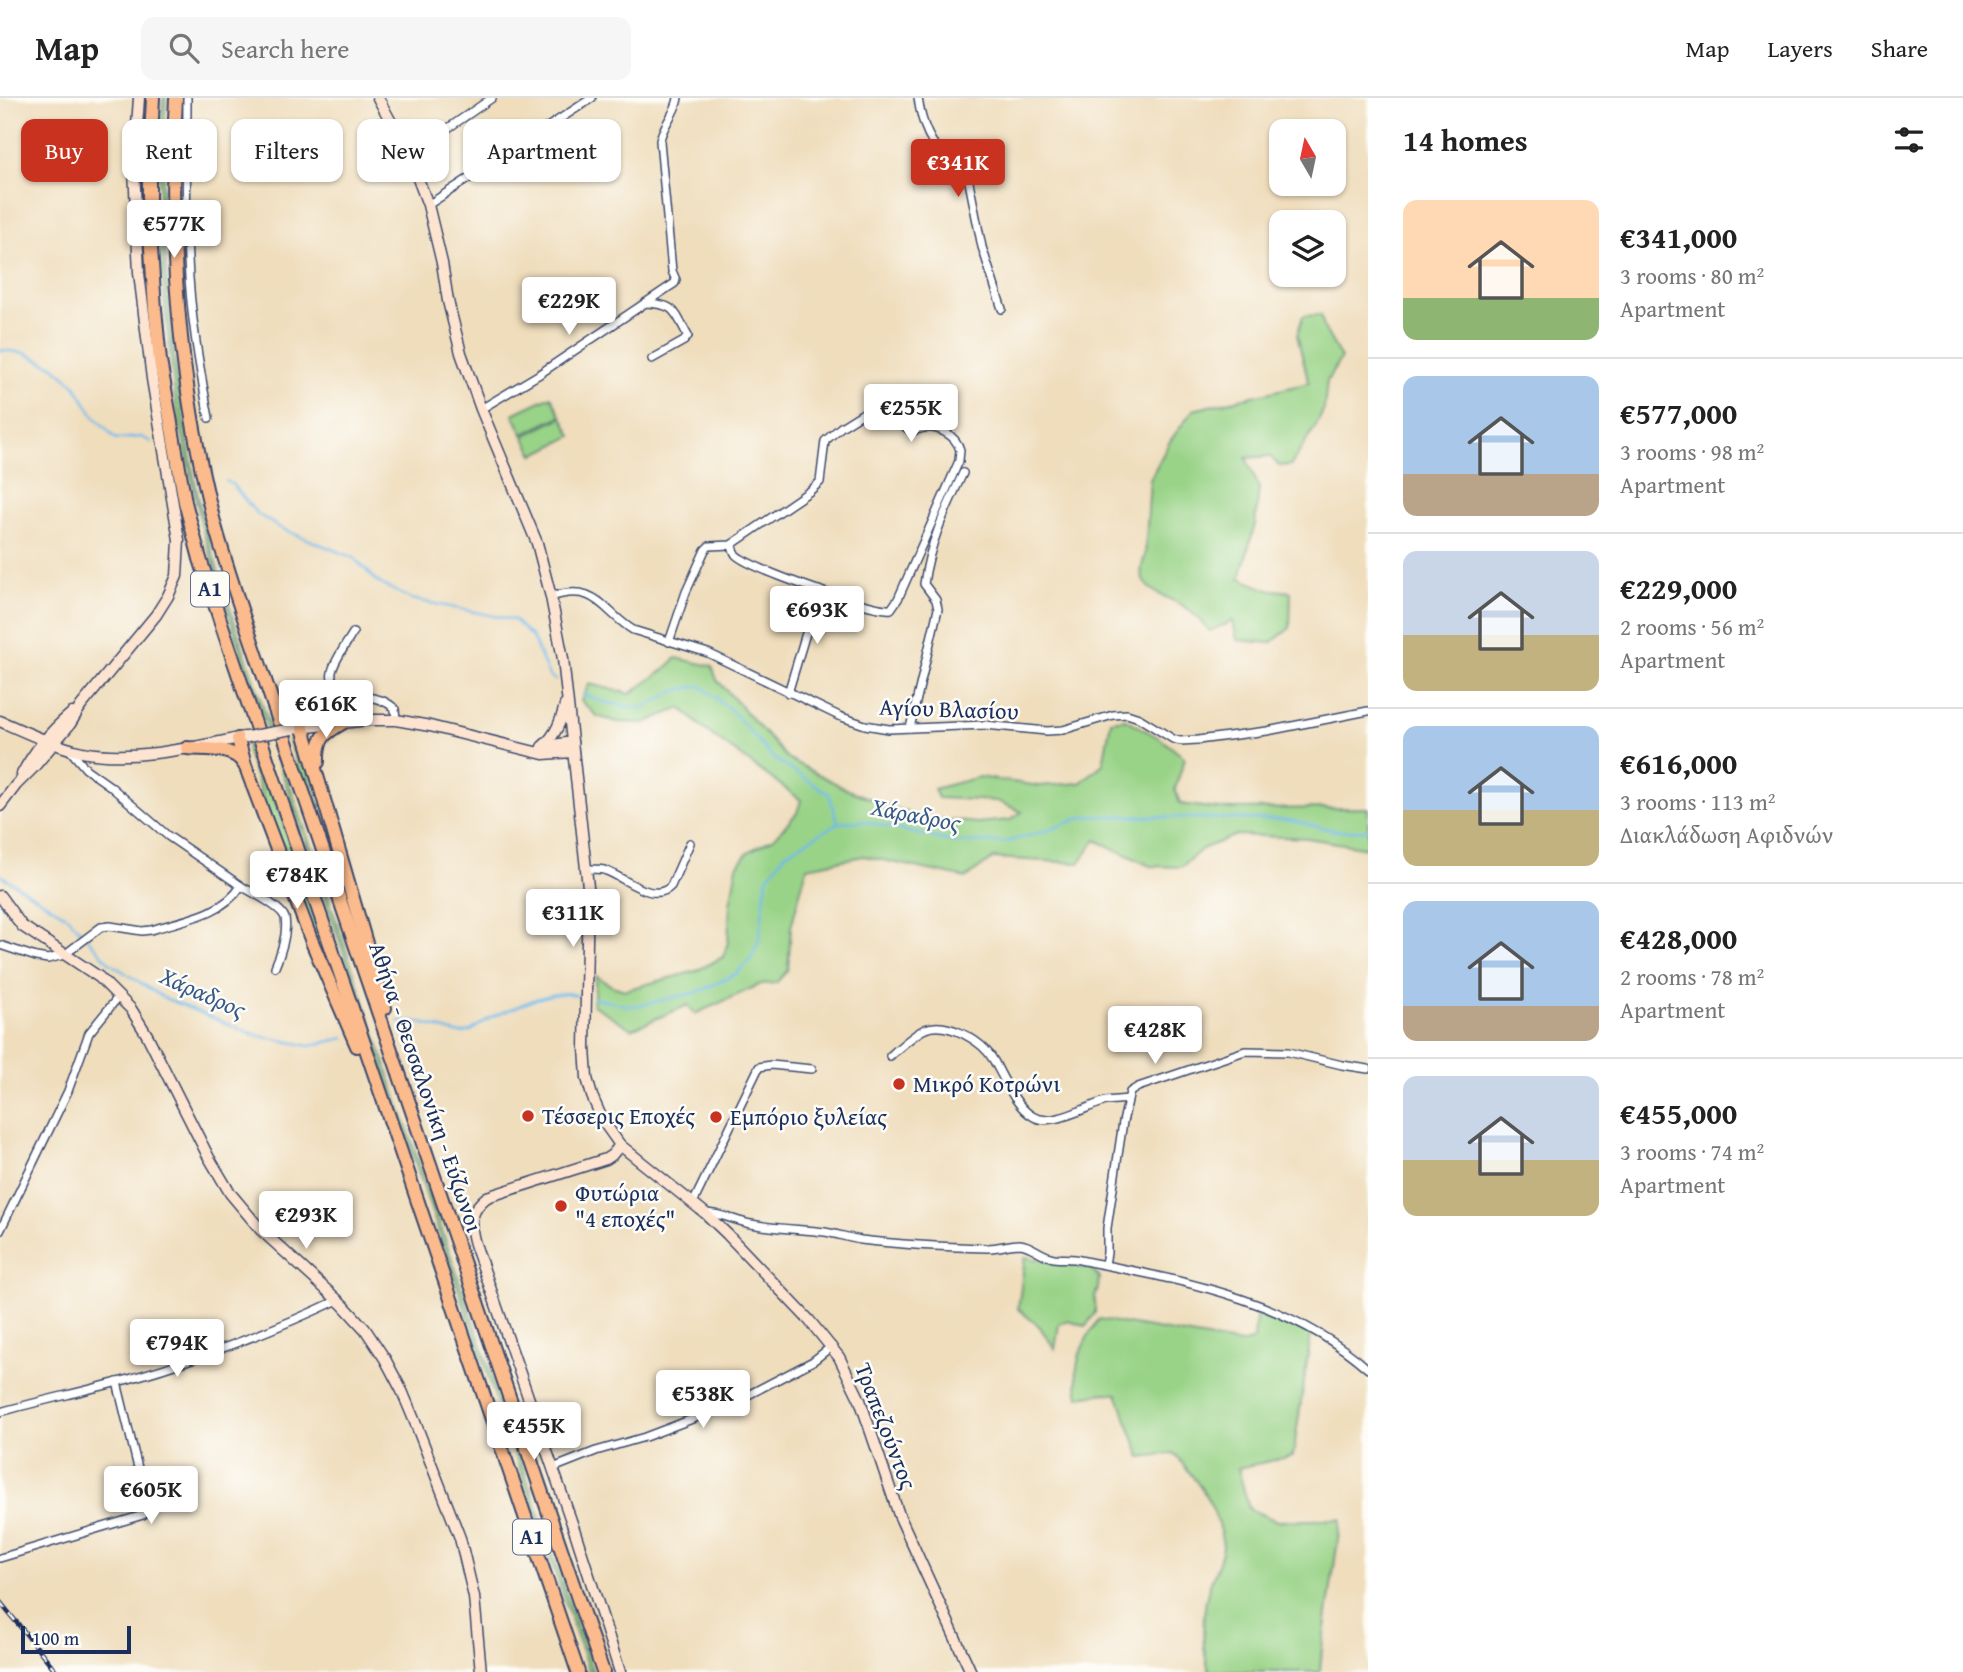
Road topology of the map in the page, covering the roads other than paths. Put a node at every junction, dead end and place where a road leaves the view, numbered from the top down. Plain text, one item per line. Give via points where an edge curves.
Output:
1 (139, 98) edge
2 (153, 98) edge
3 (176, 98) edge
4 (187, 98) edge
5 (379, 98) edge
6 (492, 98) edge
7 (592, 98) edge
8 (678, 98) edge
9 (918, 98) edge
10 (390, 119) edge
11 (449, 127) edge
12 (419, 182) edge
13 (428, 205) junction
14 (644, 303) junction
15 (1002, 309) dead end
16 (652, 359) dead end
17 (481, 409) junction
18 (209, 418) dead end
19 (962, 473) dead end
20 (731, 545) junction
21 (237, 579) dead end
22 (819, 590) junction
23 (551, 597) junction
24 (237, 598) junction
25 (354, 633) dead end
26 (220, 636) dead end
27 (669, 642) junction
28 (229, 647) junction
29 (788, 693) junction
30 (567, 697) junction
31 (1368, 711) edge
32 (396, 720) junction
33 (0, 721) edge
34 (344, 722) junction
35 (298, 728) junction
36 (910, 728) junction
37 (243, 738) junction
38 (50, 741) junction
39 (543, 746) junction
40 (573, 747) junction
41 (67, 748) junction
42 (187, 748) junction
43 (526, 750) junction
44 (245, 765) junction
45 (319, 779) junction
46 (0, 806) edge
47 (690, 843) dead end
48 (587, 869) junction
49 (241, 886) junction
50 (0, 896) edge
51 (0, 945) edge
52 (64, 955) junction
53 (275, 967) dead end
54 (120, 996) junction
55 (890, 1056) dead end
56 (812, 1069) dead end
57 (1368, 1069) edge
58 (1128, 1099) junction
59 (410, 1107) junction
60 (387, 1113) junction
61 (620, 1145) junction
62 (693, 1203) junction
63 (705, 1213) junction
64 (0, 1231) edge
65 (1105, 1264) junction
66 (338, 1300) junction
67 (832, 1346) junction
68 (1368, 1369) edge
69 (117, 1382) junction
70 (0, 1412) edge
71 (553, 1468) junction
72 (0, 1558) edge
73 (481, 1672) edge
74 (578, 1672) edge
75 (603, 1672) edge
76 (620, 1672) edge
77 (971, 1672) edge

1 - 38 main road via 134,169 139,273 179,540 179,566 156,615 69,724
2 - 28 highway, Αθήνα - Θεσσαλονίκη - Εύζωνοι / Α1 via 151,261 166,405 191,535
3 - 24 highway, Αθήνα - Θεσσαλονίκη - Εύζωνοι / Α1 via 173,216 178,307 211,502
4 - 18 street via 188,260
5 - 10 main road, Τραπεζούντος
6 - 11 street
7 - 13 street
8 - 14 street via 660,141 676,280
9 - 15 street via 923,123 939,152 968,177 982,247
12 - 13 main road, Τραπεζούντος
13 - 17 main road, Τραπεζούντος via 453,327
14 - 16 street via 668,306 688,336
14 - 17 street
17 - 23 main road, Τραπεζούντος via 534,535
19 - 36 street via 935,534 925,573 924,584 939,609
20 - 22 street via 744,560
20 - 22 street via 820,482 825,441 881,402 890,405 909,430 927,428 954,438 959,461 891,609
20 - 27 street via 705,550
21 - 24 highway
22 - 29 street
23 - 27 street, Αγίου Βλασίου via 565,592 594,596 623,624
23 - 30 main road, Τραπεζούντος
24 - 59 highway, Αθήνα - Θεσσαλονίκη - Εύζωνοι / Α1
25 - 32 street via 333,668 334,683 340,690 390,704
26 - 28 highway
27 - 29 street, Αγίου Βλασίου via 708,653
28 - 60 highway, Αθήνα - Θεσσαλονίκη - Εύζωνοι / Α1
29 - 36 street, Αγίου Βλασίου via 865,725
30 - 39 main road via 558,727
30 - 40 main road, Τραπεζούντος
31 - 36 street, Αγίου Βλασίου via 1189,741 1173,739 1127,714 1048,731 960,724
32 - 34 main road
32 - 43 main road
33 - 38 main road
34 - 35 main road
34 - 45 highway via 321,738
35 - 37 main road, bridge
35 - 45 highway
37 - 42 main road
37 - 44 highway
38 - 41 main road
38 - 46 main road
39 - 40 main road
39 - 43 main road
40 - 43 main road via 542,754
40 - 48 main road, Τραπεζούντος
41 - 42 main road via 120,755
41 - 49 street via 168,836
42 - 44 highway via 233,753
44 - 60 highway via 312,943
45 - 59 highway
47 - 48 street via 671,886 660,893 605,871
48 - 61 main road, Τραπεζούντος via 586,1068 595,1104
49 - 52 street via 224,905 151,930 101,927
49 - 53 street via 285,917 283,946
50 - 52 main road via 22,926
51 - 52 street via 41,958
52 - 54 main road
54 - 64 street via 89,1033 68,1091
54 - 66 main road via 147,1035 230,1193 261,1230
55 - 58 street via 925,1029 946,1028 984,1048 1009,1090 1033,1117 1056,1119 1110,1100
56 - 62 street via 760,1067
57 - 58 street via 1288,1052 1245,1051 1138,1087
58 - 65 street
59 - 75 highway, Αθήνα - Θεσσαλονίκη - Εύζωνοι / Α1
60 - 74 highway, Αθήνα - Θεσσαλονίκη - Εύζωνοι / Α1
61 - 62 main road, Τραπεζούντος
61 - 71 main road via 606,1159 487,1197 471,1218 475,1244
62 - 63 main road, Τραπεζούντος
63 - 65 street via 858,1239 981,1248 1021,1244 1052,1258
63 - 67 main road, Τραπεζούντος
65 - 68 street via 1275,1311 1346,1350
66 - 69 street via 197,1358
66 - 73 main road via 365,1329 393,1371 460,1538 474,1597
67 - 71 street via 729,1405
67 - 77 main road, Τραπεζούντος via 853,1384 899,1515
69 - 70 street
69 - 72 street via 147,1511
71 - 76 main road

